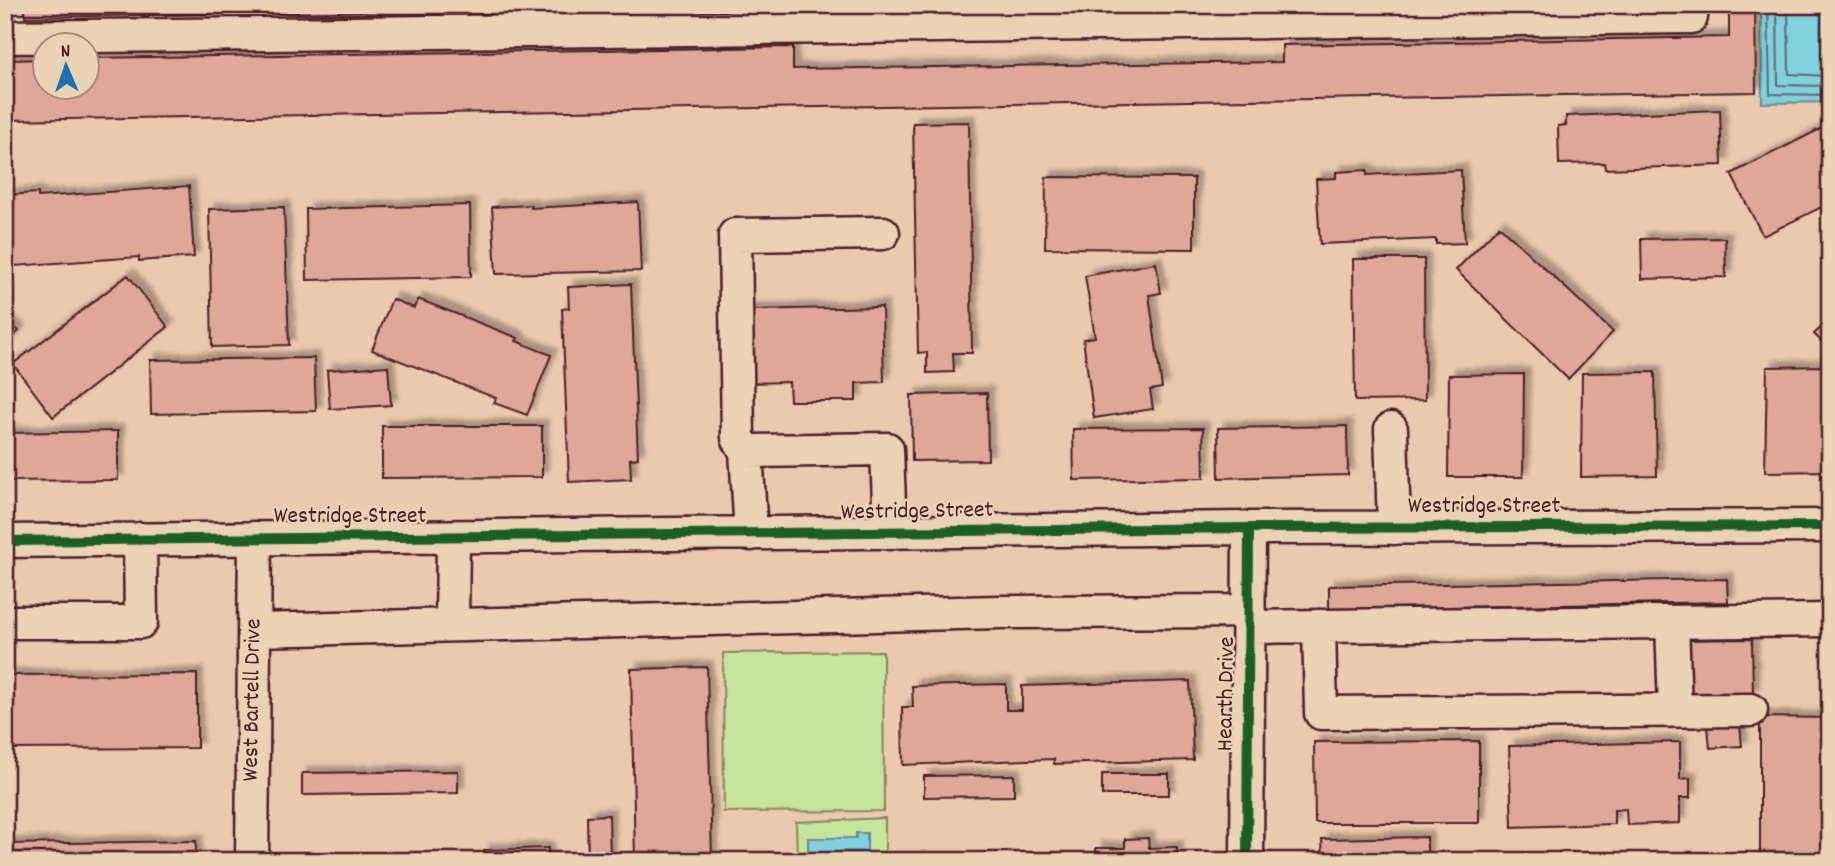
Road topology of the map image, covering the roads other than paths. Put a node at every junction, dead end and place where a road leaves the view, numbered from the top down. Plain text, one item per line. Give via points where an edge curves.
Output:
1 (1691, 5) edge
2 (823, 16) edge
3 (5, 37) edge
4 (883, 233) dead end
5 (1391, 429) dead end
6 (746, 451) junction
7 (1830, 526) edge
8 (1249, 528) junction
9 (1394, 528) junction
10 (890, 533) junction
11 (751, 534) junction
12 (453, 537) junction
13 (256, 538) junction
14 (141, 539) junction
15 (5, 541) edge
16 (1249, 619) junction
17 (1830, 620) edge
18 (5, 622) edge
19 (1672, 622) junction
20 (452, 625) junction
21 (1319, 626) junction
22 (254, 630) junction
23 (1751, 709) dead end
24 (1675, 710) junction
25 (252, 861) edge
26 (1247, 861) edge

1 - 2 street via 1691,17
2 - 3 street
4 - 6 street via 735,235 737,438
5 - 9 street
6 - 10 street via 887,449
6 - 11 street
7 - 9 street, Westridge Street
8 - 9 street, Westridge Street
8 - 10 street, Westridge Street
8 - 16 street, Hearth Drive
10 - 11 street, Westridge Street
11 - 12 street, Westridge Street
12 - 13 street, Westridge Street
12 - 20 street
13 - 14 street, Westridge Street
13 - 22 street, West Bartell Drive
14 - 15 street, Westridge Street
14 - 18 street via 141,622
16 - 20 street via 999,612
16 - 21 street
16 - 26 street, Hearth Drive
17 - 19 street
19 - 21 street
19 - 24 street
20 - 22 street
21 - 24 street via 1321,713
22 - 25 street, West Bartell Drive
23 - 24 street

